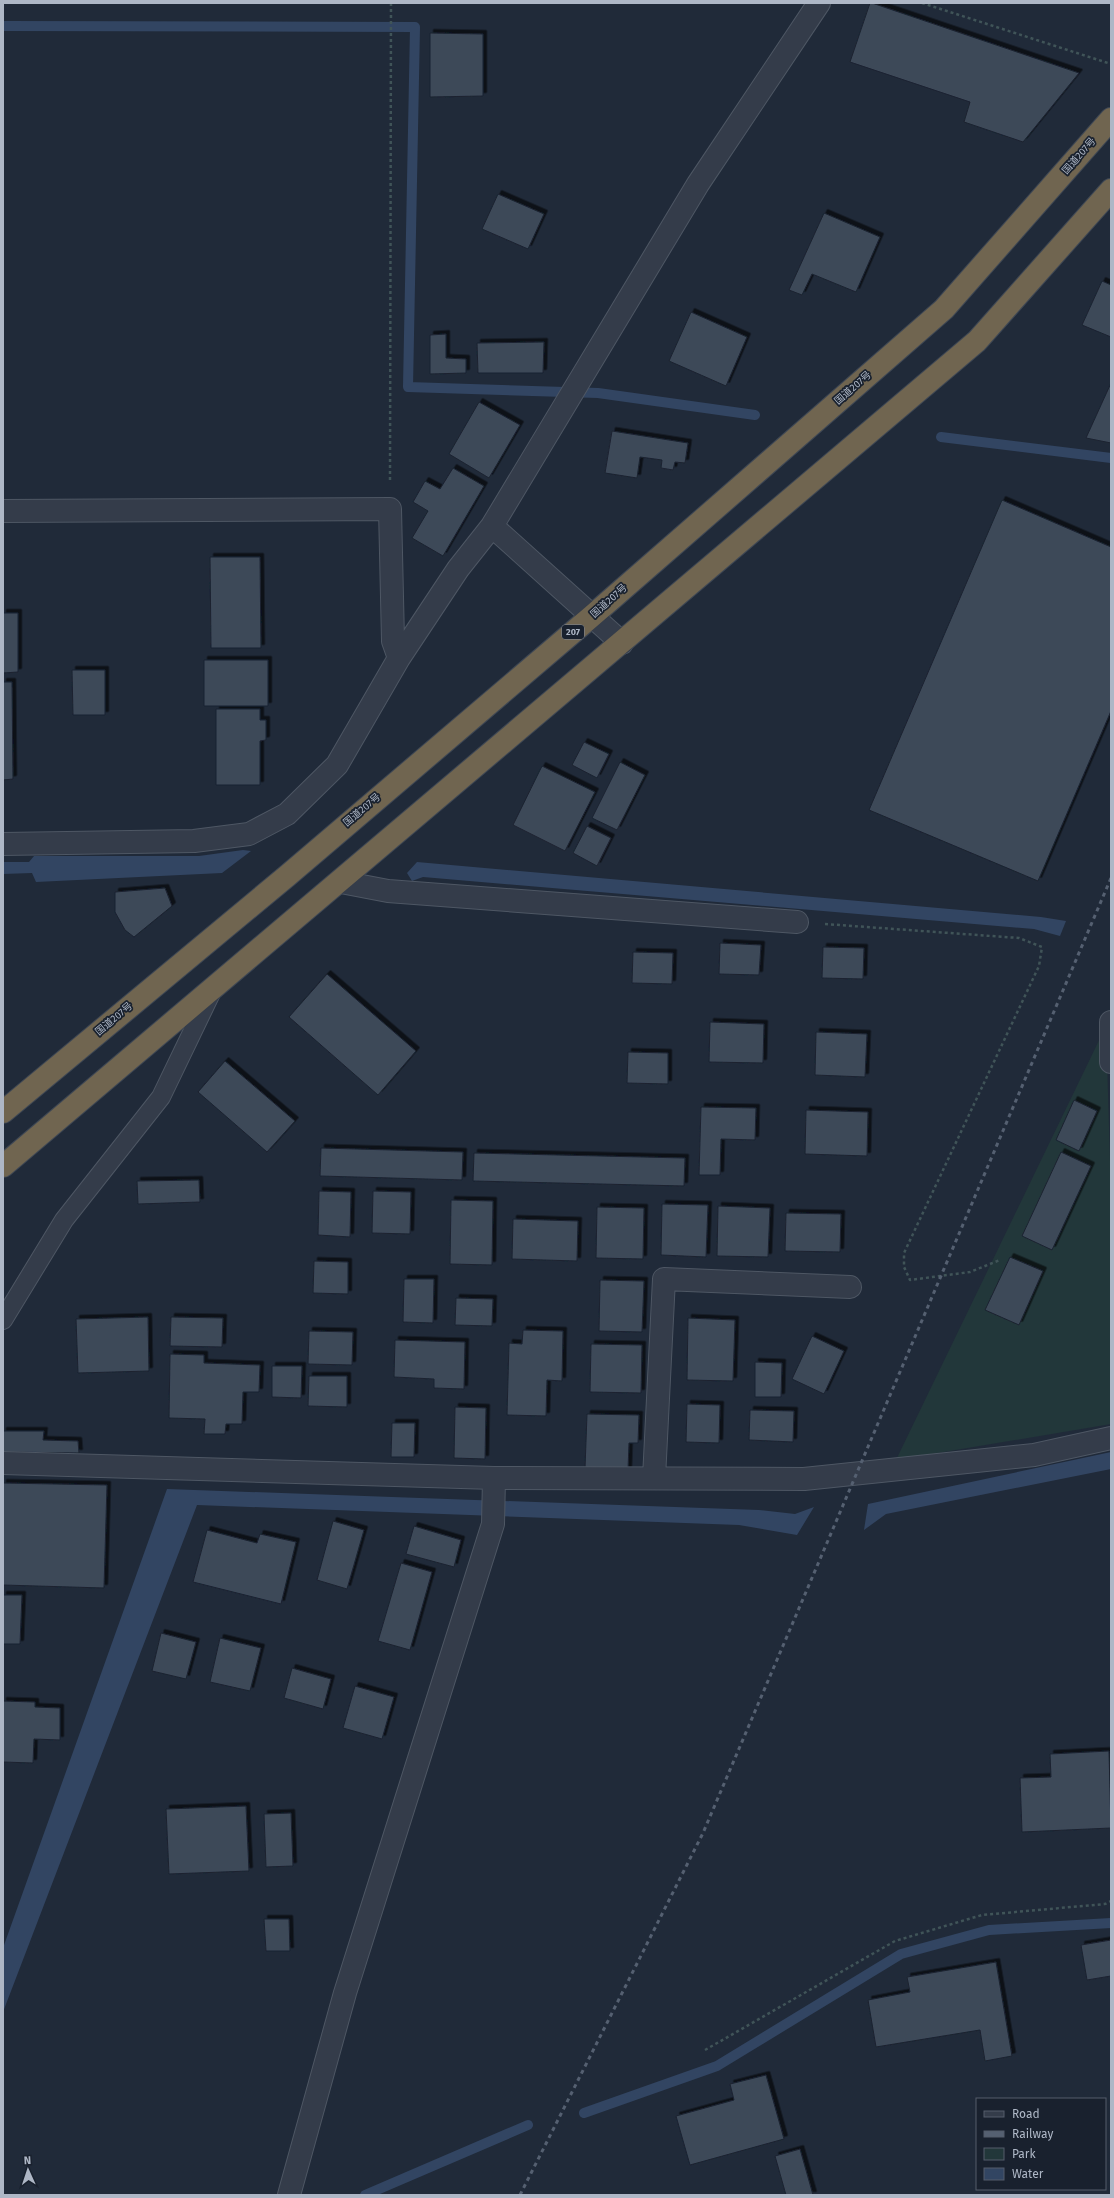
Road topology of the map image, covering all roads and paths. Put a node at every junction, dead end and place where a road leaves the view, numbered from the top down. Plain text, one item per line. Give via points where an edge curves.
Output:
1 (392, 3) edge
2 (819, 3) edge
3 (922, 3) edge
4 (1111, 64) edge
5 (1111, 119) edge
6 (1111, 190) edge
7 (390, 509) junction
8 (3, 511) edge
9 (492, 526) junction
10 (592, 616) junction
11 (622, 643) junction
12 (399, 658) junction
13 (3, 844) edge
14 (341, 882) junction
15 (797, 922) joint
16 (213, 989) junction
17 (1111, 1022) edge
18 (1111, 1062) edge
19 (3, 1112) edge
20 (3, 1166) edge
21 (1000, 1260) dead end
22 (850, 1287) dead end
23 (3, 1320) edge
24 (1111, 1438) edge
25 (3, 1463) edge
26 (654, 1478) junction
27 (494, 1485) junction
28 (1111, 1902) edge
29 (705, 2050) dead end
30 (289, 2195) edge

1 - 7 path
2 - 9 street via 698,184
3 - 4 path
5 - 10 highway, 国道207号 / 207 via 944,309
6 - 11 highway via 977,342
7 - 8 street
7 - 12 street via 393,641
9 - 10 street
9 - 12 street via 458,569
10 - 11 street
10 - 19 highway, 国道207号 / 207 via 287,876
11 - 14 highway
12 - 13 street via 337,765 287,814 249,834 194,841
14 - 15 street via 388,891
14 - 16 highway
15 - 21 path via 1019,938 1042,948 1039,966 904,1252 904,1267 910,1280 970,1272
16 - 20 highway
16 - 23 lane via 161,1098 64,1220
17 - 18 street
22 - 26 street via 664,1279
24 - 26 street via 1034,1455 804,1479
25 - 27 street
26 - 27 street
27 - 30 street via 493,1524 345,1993
28 - 29 path via 982,1916 895,1941

